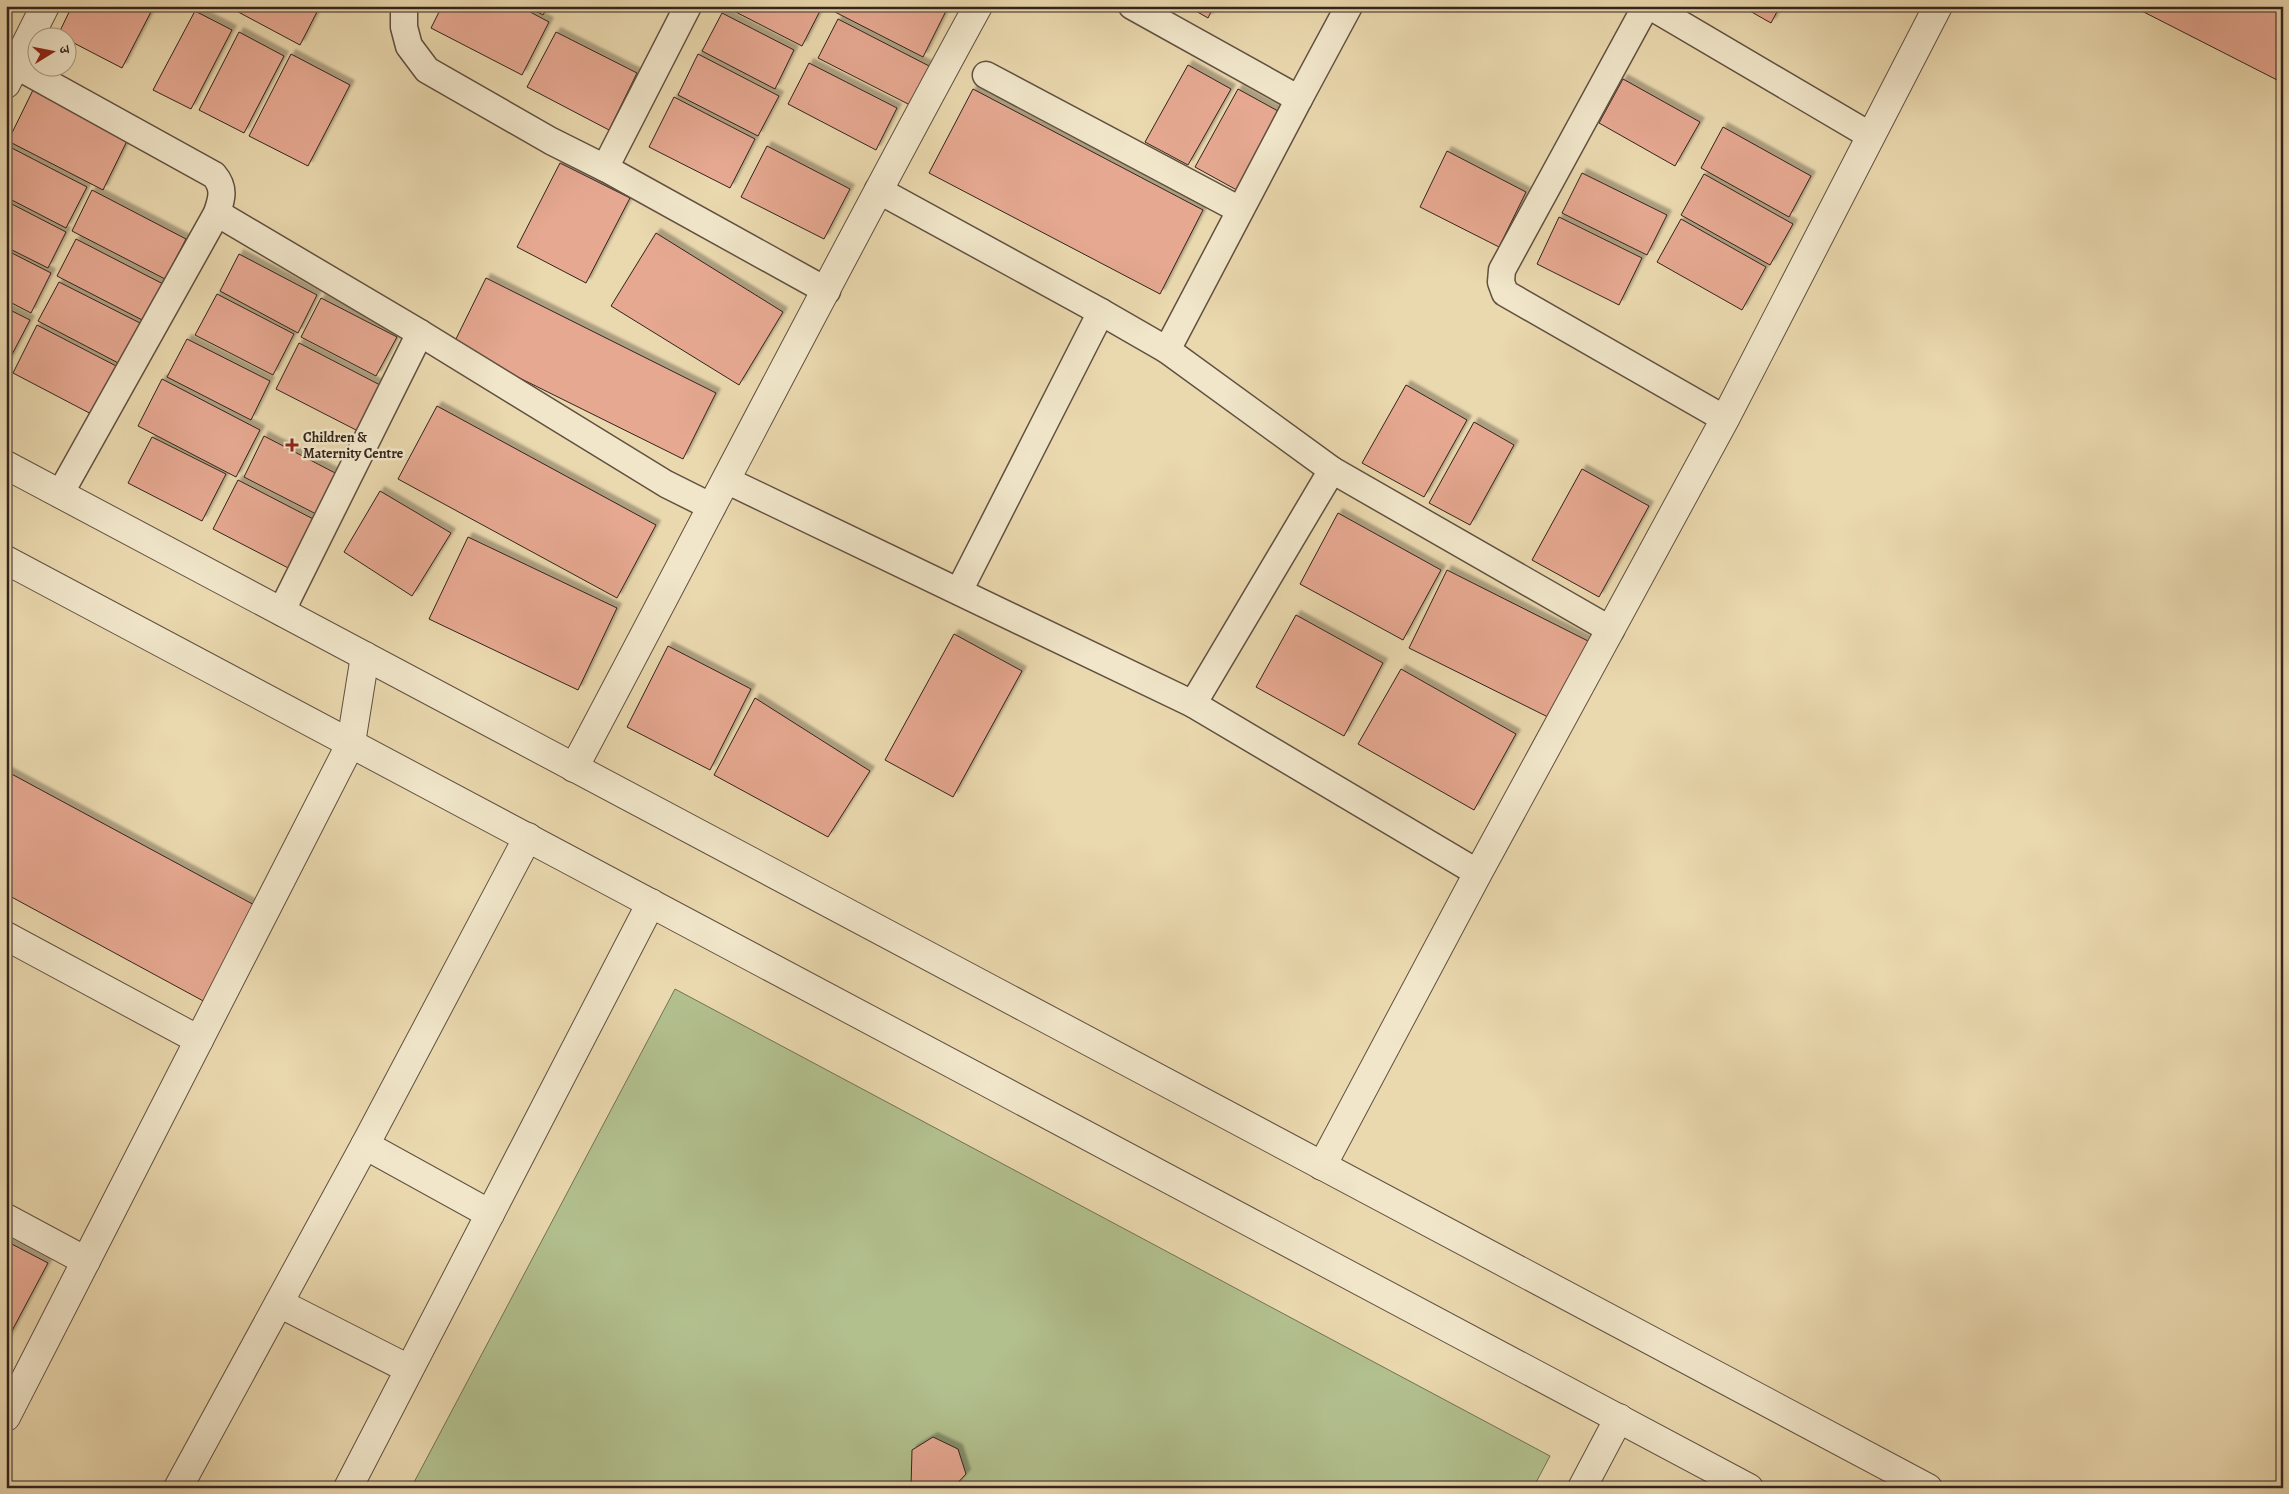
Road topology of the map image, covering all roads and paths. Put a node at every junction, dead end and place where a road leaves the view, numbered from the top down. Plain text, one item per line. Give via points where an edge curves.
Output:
1 (45, 6) edge
2 (404, 6) edge
3 (688, 6) edge
4 (978, 6) edge
5 (1132, 6) edge
6 (1349, 6) edge
7 (1646, 6) edge
8 (1650, 6) edge
9 (1938, 6) edge
10 (9, 70) edge
11 (986, 75) dead end
12 (1298, 99) junction
13 (1871, 136) junction
14 (606, 168) junction
15 (878, 190) junction
16 (1240, 210) junction
17 (217, 213) junction
18 (827, 291) junction
19 (1101, 312) junction
20 (420, 333) junction
21 (1167, 350) junction
22 (1725, 419) junction
23 (6, 465) edge
24 (1332, 470) junction
25 (726, 480) junction
26 (60, 494) junction
27 (712, 507) junction
28 (6, 560) edge
29 (959, 591) junction
30 (283, 613) junction
31 (1611, 630) junction
32 (365, 656) junction
33 (1193, 704) junction
34 (351, 743) junction
35 (574, 768) junction
36 (528, 838) junction
37 (1478, 873) junction
38 (651, 903) junction
39 (6, 936) edge
40 (199, 1040) junction
41 (365, 1145) junction
42 (1322, 1166) junction
43 (490, 1214) junction
44 (6, 1218) edge
45 (86, 1261) junction
46 (279, 1303) junction
47 (409, 1369) junction
48 (6, 1417) edge
49 (1618, 1418) junction
50 (178, 1488) edge
51 (348, 1488) edge
52 (1582, 1488) edge
53 (1749, 1488) edge
54 (1928, 1488) edge

1 - 10 street
2 - 14 lane via 404,27 409,46 427,70 551,141
3 - 14 lane
4 - 15 street
5 - 12 lane
6 - 12 lane
7 - 22 lane via 1502,270 1501,282 1505,293
8 - 13 lane
9 - 13 street
10 - 17 lane via 214,175 221,184 222,193
11 - 16 lane
12 - 16 lane
13 - 22 street
14 - 18 lane
15 - 18 street
15 - 19 lane
16 - 21 lane
17 - 20 lane
17 - 26 lane
18 - 25 street
19 - 21 lane
19 - 29 lane
20 - 27 lane via 666,484
20 - 30 lane
21 - 24 lane
22 - 31 street
23 - 26 street
24 - 31 lane
24 - 33 lane
25 - 27 street
25 - 29 lane
26 - 30 street
27 - 35 street
28 - 34 street
29 - 33 lane
30 - 32 street
31 - 37 street
32 - 34 street
32 - 35 street
33 - 37 lane
34 - 36 street
34 - 40 street
35 - 42 street
36 - 38 street
36 - 41 street
37 - 42 street
38 - 43 street
38 - 49 street
39 - 40 street
40 - 45 street
41 - 43 street
41 - 46 street
42 - 54 street
43 - 47 street
44 - 45 street
45 - 48 street
46 - 47 street
46 - 50 street
47 - 51 street
49 - 52 street
49 - 53 street

